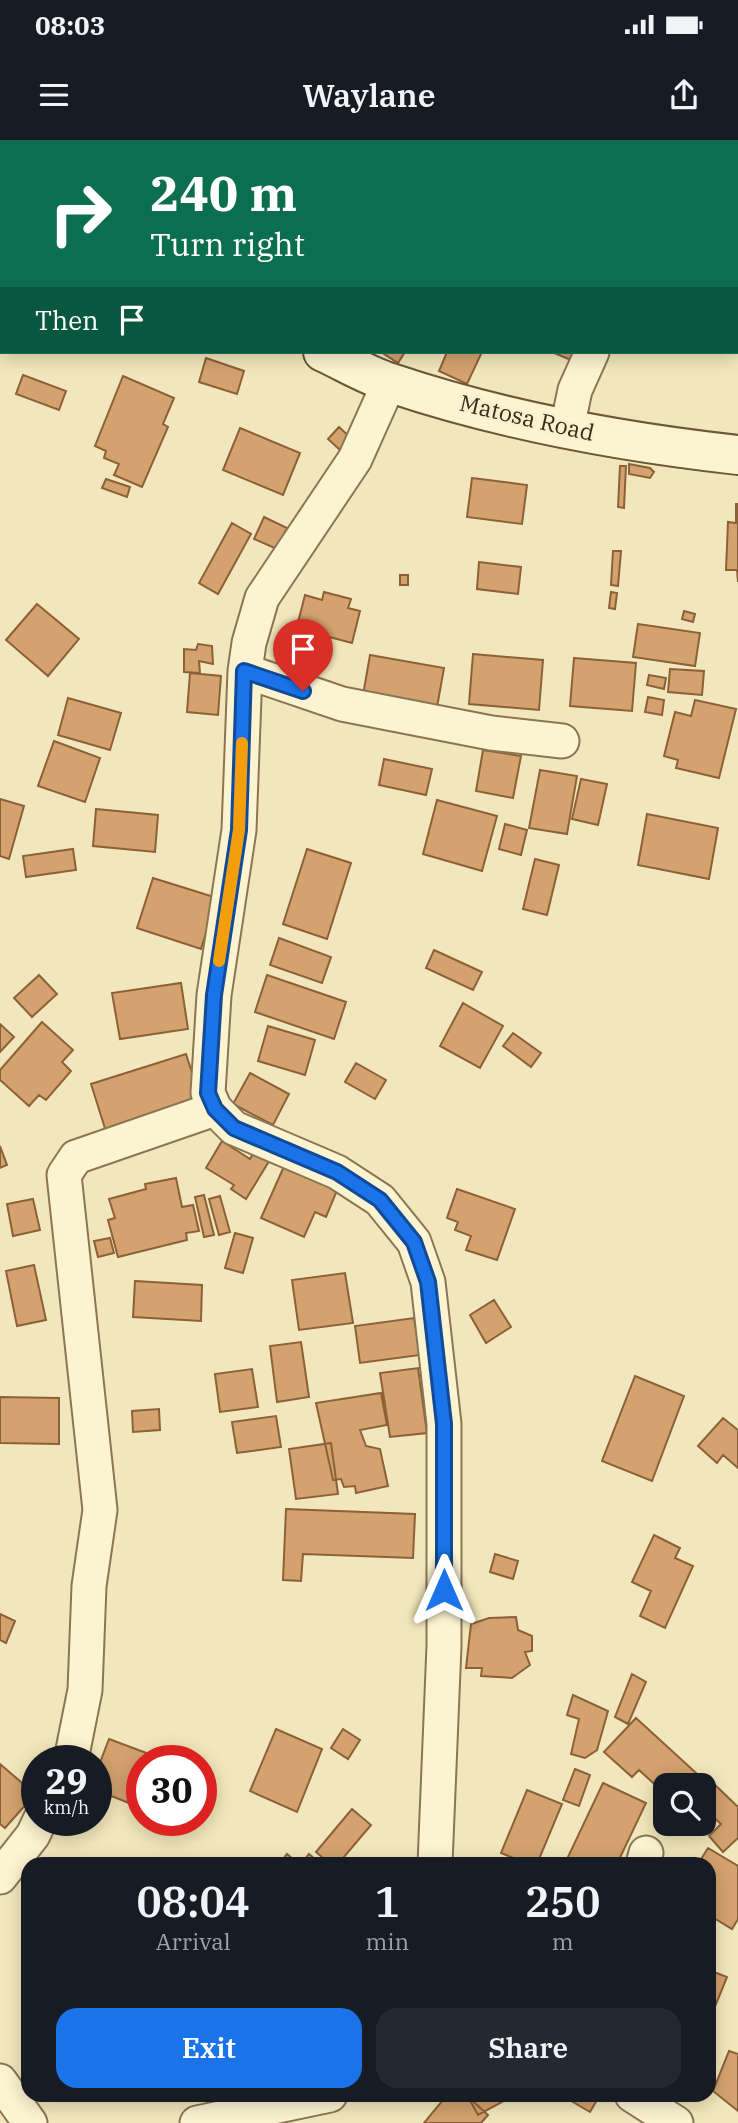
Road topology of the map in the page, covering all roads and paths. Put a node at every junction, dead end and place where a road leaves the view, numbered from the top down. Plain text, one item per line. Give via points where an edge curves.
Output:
1 (327, 354) edge
2 (591, 354) edge
3 (389, 383) junction
4 (567, 428) junction
5 (738, 455) edge
6 (244, 671) junction
7 (562, 741) dead end
8 (215, 1109) junction
9 (74, 1745) edge
10 (32, 1836) edge
11 (435, 1857) edge
12 (0, 1877) edge
13 (0, 2081) edge
14 (297, 2102) edge
15 (643, 2102) edge
16 (30, 2123) edge
17 (197, 2123) edge
18 (676, 2123) edge

1 - 3 street, Matosa Road
2 - 4 street via 575,390
3 - 4 street, Matosa Road via 517,419
3 - 6 street via 355,459 262,598
4 - 5 street, Matosa Road via 631,442
6 - 7 street via 342,704 491,733
6 - 8 street via 239,830 214,995 208,1093
8 - 9 street via 76,1157 64,1175 100,1510 89,1586 85,1690
8 - 11 street via 234,1128 337,1172 380,1200 414,1242 428,1282 444,1424 444,1646
10 - 12 street
13 - 16 street
14 - 17 street
15 - 18 street

